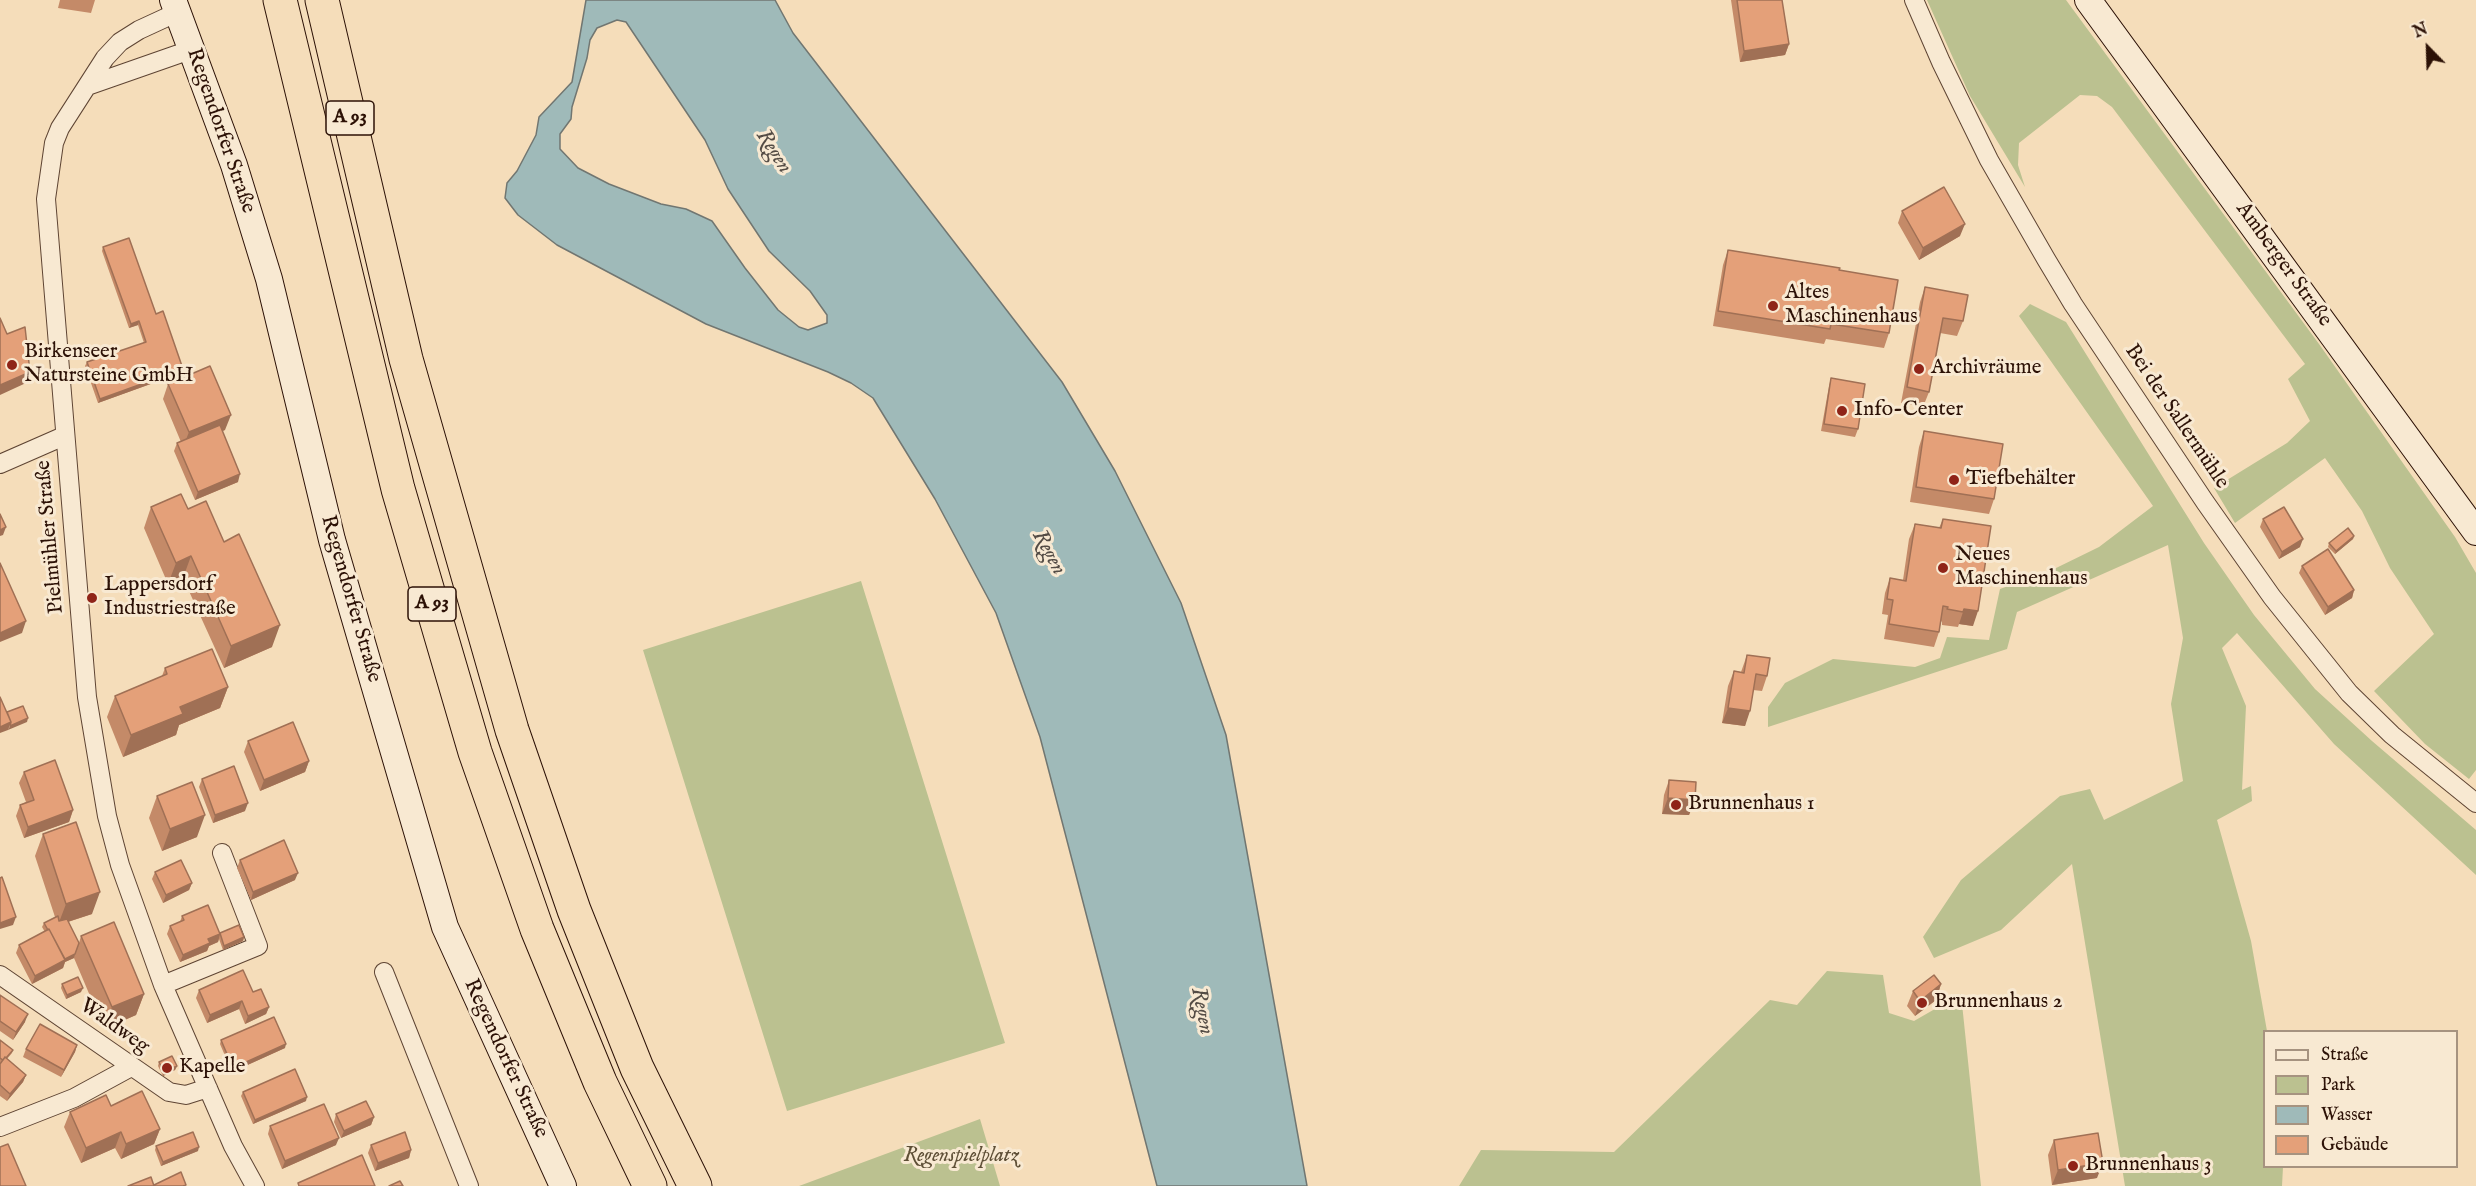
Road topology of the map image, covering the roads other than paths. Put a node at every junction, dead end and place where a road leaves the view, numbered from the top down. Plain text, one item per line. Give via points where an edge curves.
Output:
1 (280, 0) edge
2 (322, 0) edge
3 (1914, 0) edge
4 (2088, 0) edge
5 (176, 6) edge
6 (193, 49) junction
7 (90, 85) junction
8 (64, 436) junction
9 (0, 464) edge
10 (2476, 532) edge
11 (2476, 803) edge
12 (222, 853) dead end
13 (384, 972) dead end
14 (0, 975) edge
15 (163, 985) junction
16 (131, 1067) junction
17 (208, 1088) junction
18 (0, 1127) edge
19 (255, 1186) edge
20 (469, 1186) edge
21 (563, 1186) edge
22 (650, 1186) edge
23 (695, 1186) edge

1 - 22 highway, A 93 via 398,489 475,752 537,929 600,1082
2 - 23 highway, A 93 via 406,359 512,730 574,910 633,1057
3 - 11 street, Bei der Sallermühle via 1989,160 2046,259 2205,502 2272,597 2349,693 2392,735
4 - 10 street, Amberger Straße
5 - 6 street, Regendorfer Straße
5 - 7 street, Pielmühler Straße via 120,42 105,58
6 - 7 street
6 - 21 street, Regendorfer Straße via 269,279 332,540 445,927
7 - 8 street, Pielmühler Straße via 60,128 47,180
8 - 9 street
8 - 15 street, Pielmühler Straße via 94,752 120,865
12 - 15 street via 258,946
13 - 20 street
14 - 16 street, Waldweg
15 - 17 street, Pielmühler Straße
16 - 17 street, Waldweg via 169,1092 186,1095
16 - 18 street via 74,1098
17 - 19 street, Pielmühler Straße

